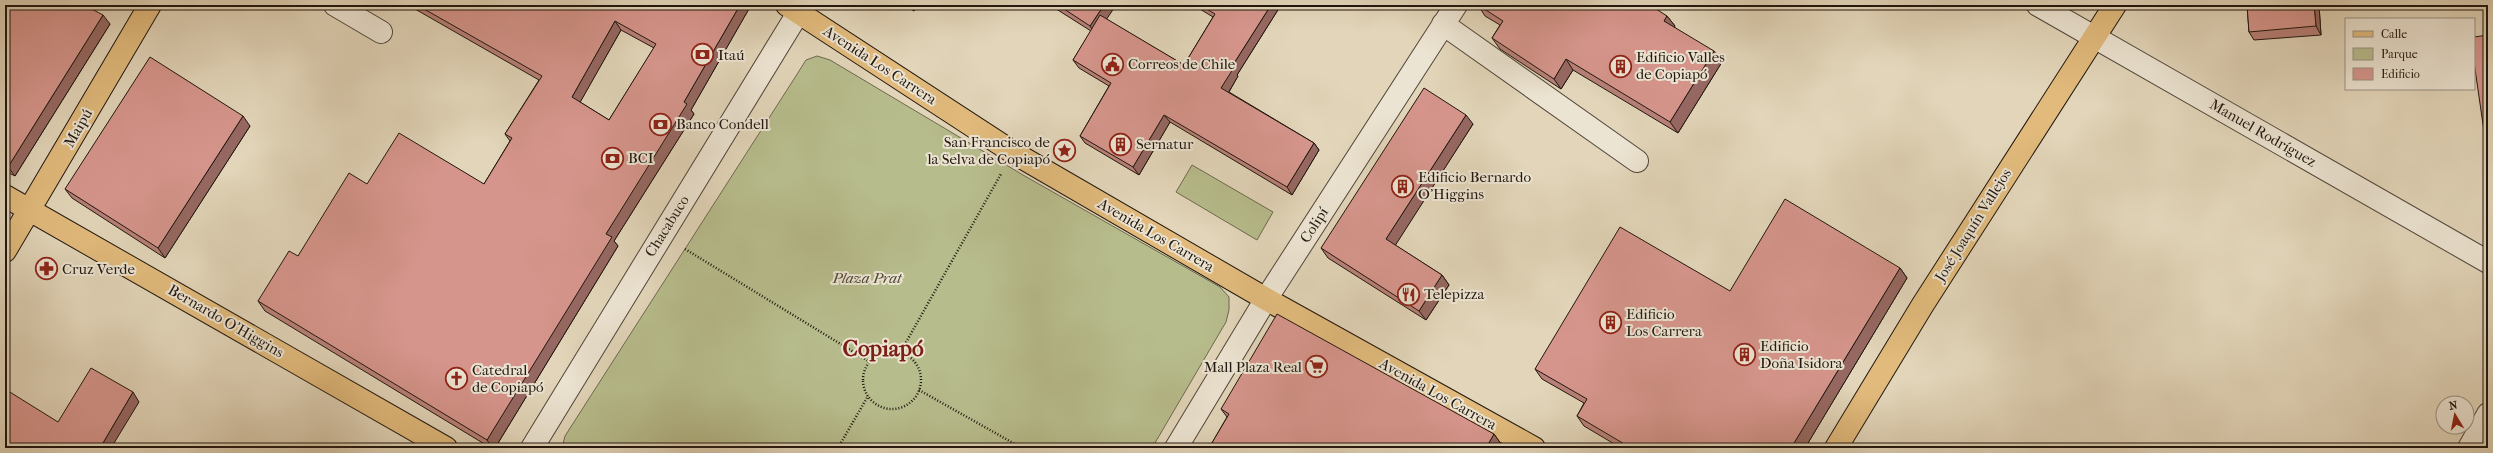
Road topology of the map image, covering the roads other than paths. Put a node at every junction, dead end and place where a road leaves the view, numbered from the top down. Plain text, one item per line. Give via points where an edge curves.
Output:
1 (150, 5) edge
2 (335, 5) edge
3 (1456, 5) edge
4 (2038, 5) edge
5 (2115, 5) edge
6 (796, 7) edge
7 (1443, 24) junction
8 (380, 32) dead end
9 (2094, 37) junction
10 (1637, 161) dead end
11 (5, 196) edge
12 (31, 208) junction
13 (5, 251) edge
14 (2488, 262) edge
15 (1266, 299) junction
16 (2488, 414) edge
17 (446, 448) edge
18 (532, 448) edge
19 (1176, 448) edge
20 (1534, 448) edge
21 (1836, 448) edge
22 (2469, 448) edge

1 - 12 main road, Maipú
2 - 8 street
3 - 7 street, Colipí
4 - 9 street, Manuel Rodríguez
5 - 9 main road, José Joaquín Vallejos
6 - 15 main road, Avenida Los Carrera via 1014,153
6 - 18 street, Chacabuco via 662,235
7 - 10 street
7 - 15 street, Colipí
9 - 14 street, Manuel Rodríguez
9 - 21 main road, José Joaquín Vallejos via 1926,299
11 - 12 main road, Bernardo O'Higgins
12 - 13 main road, Maipú
12 - 17 main road, Bernardo O'Higgins
15 - 19 street, Colipí
15 - 20 main road, Avenida Los Carrera
16 - 22 street

